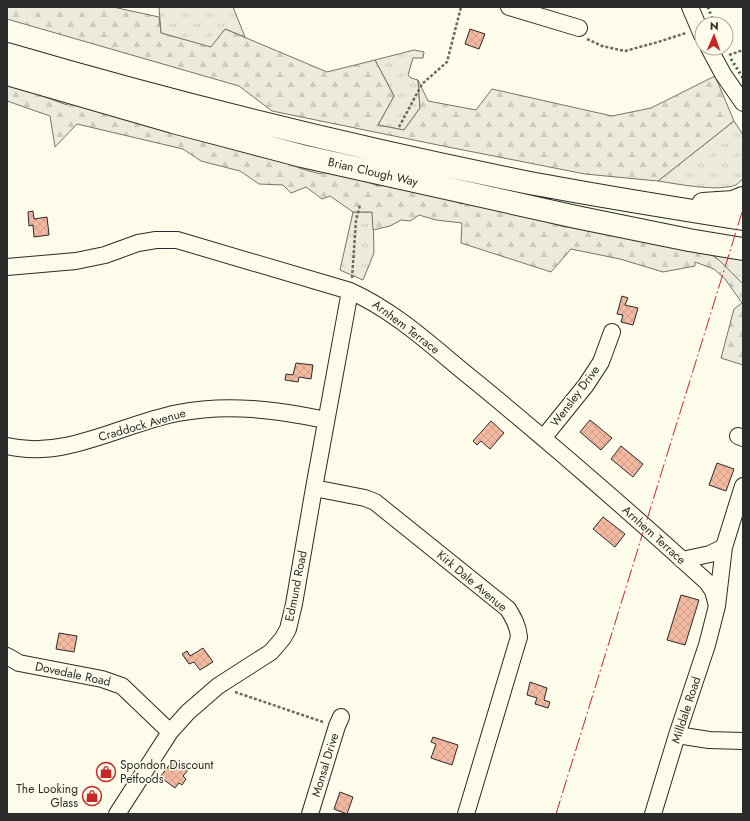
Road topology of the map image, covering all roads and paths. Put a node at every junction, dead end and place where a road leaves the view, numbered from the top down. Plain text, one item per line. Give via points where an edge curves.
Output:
1 (461, 7) edge
2 (509, 7) edge
3 (579, 28) joint
4 (694, 34) edge
5 (7, 54) edge
6 (713, 56) edge
7 (7, 74) edge
8 (743, 103) edge
9 (399, 127) dead end
10 (743, 198) edge
11 (360, 205) dead end
12 (654, 205) junction
13 (743, 219) edge
14 (743, 249) edge
15 (7, 267) edge
16 (350, 290) junction
17 (612, 332) dead end
18 (326, 420) junction
19 (544, 437) junction
20 (7, 446) edge
21 (743, 486) edge
22 (314, 488) junction
23 (724, 547) junction
24 (682, 560) junction
25 (718, 606) junction
26 (7, 656) edge
27 (218, 686) junction
28 (339, 722) joint
29 (170, 732) junction
30 (677, 735) junction
31 (743, 741) edge
32 (117, 814) edge
33 (310, 814) edge
34 (466, 814) edge
35 (653, 814) edge

1 - 9 path via 447,62 422,84
2 - 3 street
3 - 4 path via 587,39 602,46 625,51
5 - 12 highway, Brian Clough Way via 305,134 515,180
6 - 8 street
7 - 14 highway, Brian Clough Way via 302,156 576,218
10 - 12 highway via 733,202
11 - 16 path via 356,221
12 - 13 highway, Brian Clough Way
15 - 16 street, Arnhem Terrace via 76,261 105,255 138,243 177,240
16 - 18 street, Edmund Road
16 - 19 street, Arnhem Terrace via 402,322
17 - 19 street, Wensley Drive via 601,362
18 - 20 street, Craddock Avenue via 287,413 217,408 161,417 58,448 38,450
18 - 22 street, Edmund Road
19 - 24 street, Arnhem Terrace
21 - 23 street, Milldale Road
22 - 27 street, Edmund Road via 288,629 271,652
22 - 34 street, Kirk Dale Avenue via 375,502 508,609 514,618 519,637
23 - 24 street via 710,554
23 - 25 street, Milldale Road
24 - 25 street, Arnhem Terrace via 707,582
25 - 30 street, Milldale Road
26 - 29 street, Dovedale Road via 19,663 102,679 122,686
27 - 28 path
27 - 29 street, Edmund Road
28 - 33 street, Monsal Drive
29 - 32 street, Edmund Road
30 - 31 street via 709,740
30 - 35 street, Milldale Road

